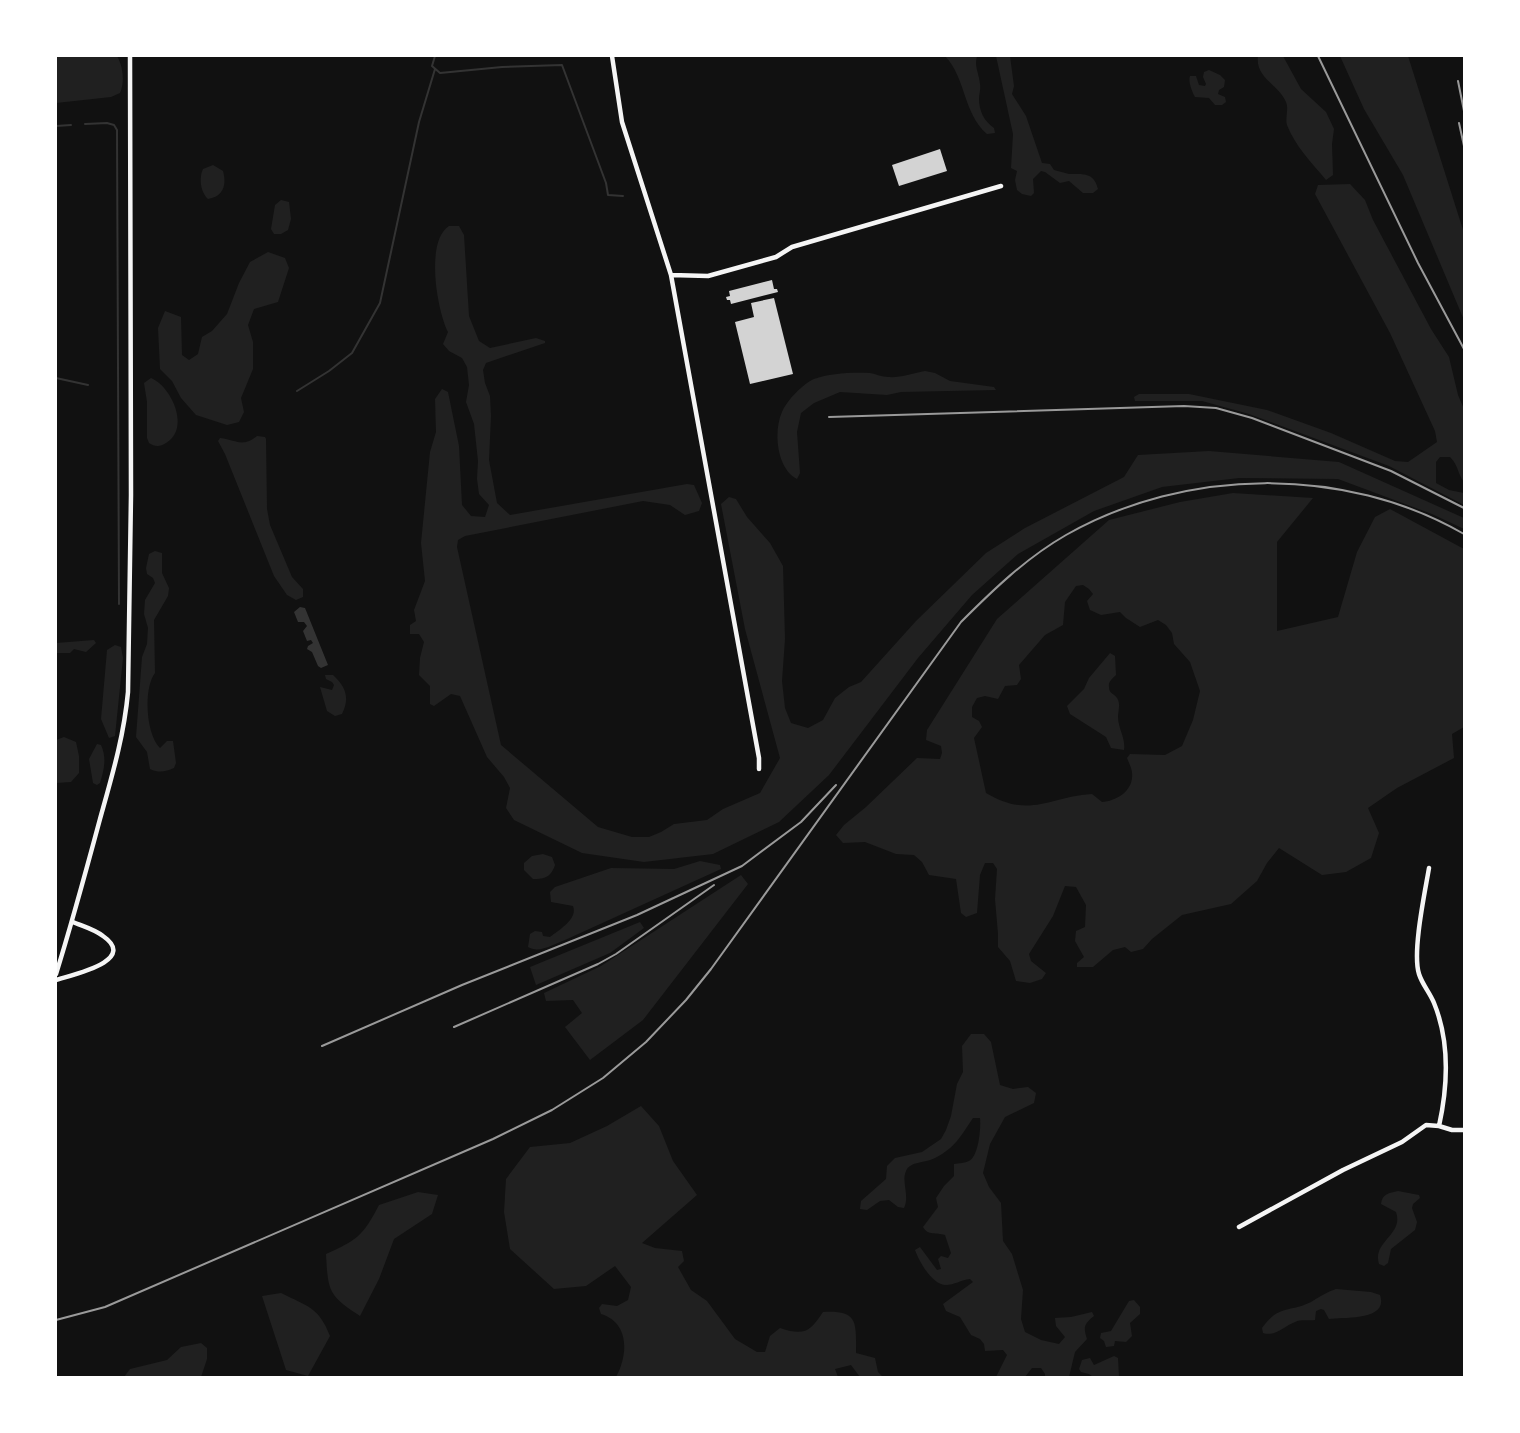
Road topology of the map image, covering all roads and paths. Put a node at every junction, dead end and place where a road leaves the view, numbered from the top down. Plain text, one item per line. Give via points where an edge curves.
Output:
1 (130, 56) edge
2 (612, 56) edge
3 (1001, 186) dead end
4 (671, 275) junction
5 (759, 769) dead end
6 (1429, 868) dead end
7 (73, 922) junction
8 (56, 975) edge
9 (56, 980) edge
10 (1439, 1125) junction
11 (1464, 1130) edge
12 (1239, 1227) dead end

1 - 7 street via 128,692 112,781
2 - 4 street via 622,122
3 - 4 street via 792,247 776,257 708,276
4 - 5 street
6 - 10 street via 1420,919 1418,973 1442,1024 1446,1095
7 - 8 street
7 - 9 street via 102,934 110,941 112,956 103,965
10 - 11 street
10 - 12 street via 1426,1125 1402,1142

